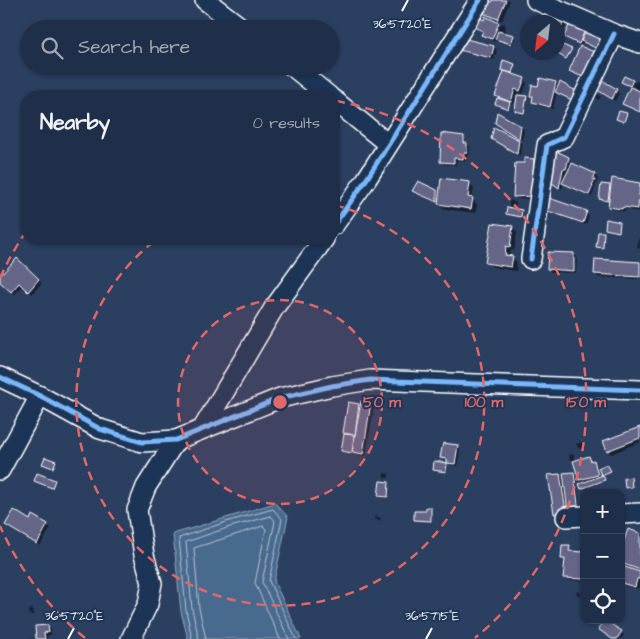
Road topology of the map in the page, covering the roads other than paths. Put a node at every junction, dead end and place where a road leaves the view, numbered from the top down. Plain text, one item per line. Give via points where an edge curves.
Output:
1 (205, 0) edge
2 (480, 0) edge
3 (536, 0) edge
4 (231, 20) edge
5 (614, 34) junction
6 (640, 44) edge
7 (303, 75) edge
8 (322, 90) edge
9 (340, 105) edge
10 (388, 144) junction
11 (340, 217) edge
12 (320, 245) edge
13 (531, 259) dead end
14 (0, 377) edge
15 (640, 390) edge
16 (40, 396) junction
17 (203, 428) junction
18 (176, 440) junction
19 (0, 470) edge
20 (640, 513) edge
21 (625, 514) edge
22 (131, 639) edge

1 - 4 street
2 - 10 street
3 - 5 street
5 - 6 street
5 - 13 street via 564,137 547,145
7 - 8 street
9 - 10 street
10 - 11 street
12 - 17 street via 274,308
14 - 16 street
15 - 17 street via 370,380 280,398
16 - 18 street via 100,429 142,442
16 - 19 street
17 - 18 street
18 - 22 street via 146,487 137,510 152,583 148,604
20 - 21 street

